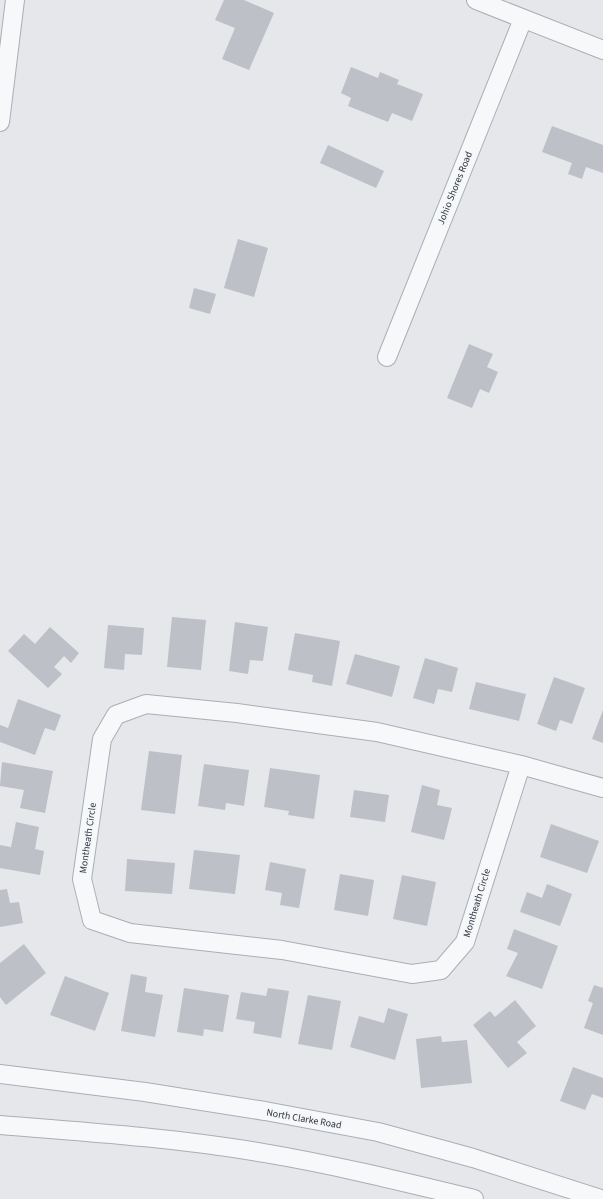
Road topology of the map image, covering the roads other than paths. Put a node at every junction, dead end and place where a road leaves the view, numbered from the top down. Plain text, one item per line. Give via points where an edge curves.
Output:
1 (15, 0) edge
2 (476, 0) edge
3 (523, 18) junction
4 (603, 50) edge
5 (0, 122) edge
6 (387, 357) dead end
7 (520, 765) junction
8 (603, 788) edge
9 (0, 1074) edge
10 (0, 1125) edge
11 (474, 1199) edge
12 (601, 1199) edge

1 - 5 street
2 - 3 street
3 - 4 street
3 - 6 street, Johio Shores Road
7 - 7 street, Montheath Circle via 377,732 236,713 146,704 140,706 116,715 102,739 82,879 92,920 130,933 282,950 412,974 441,970 465,942
7 - 8 street, Montheath Circle
9 - 12 street, North Clarke Road via 145,1092 378,1132 473,1158
10 - 11 street via 144,1137 263,1153 371,1174

